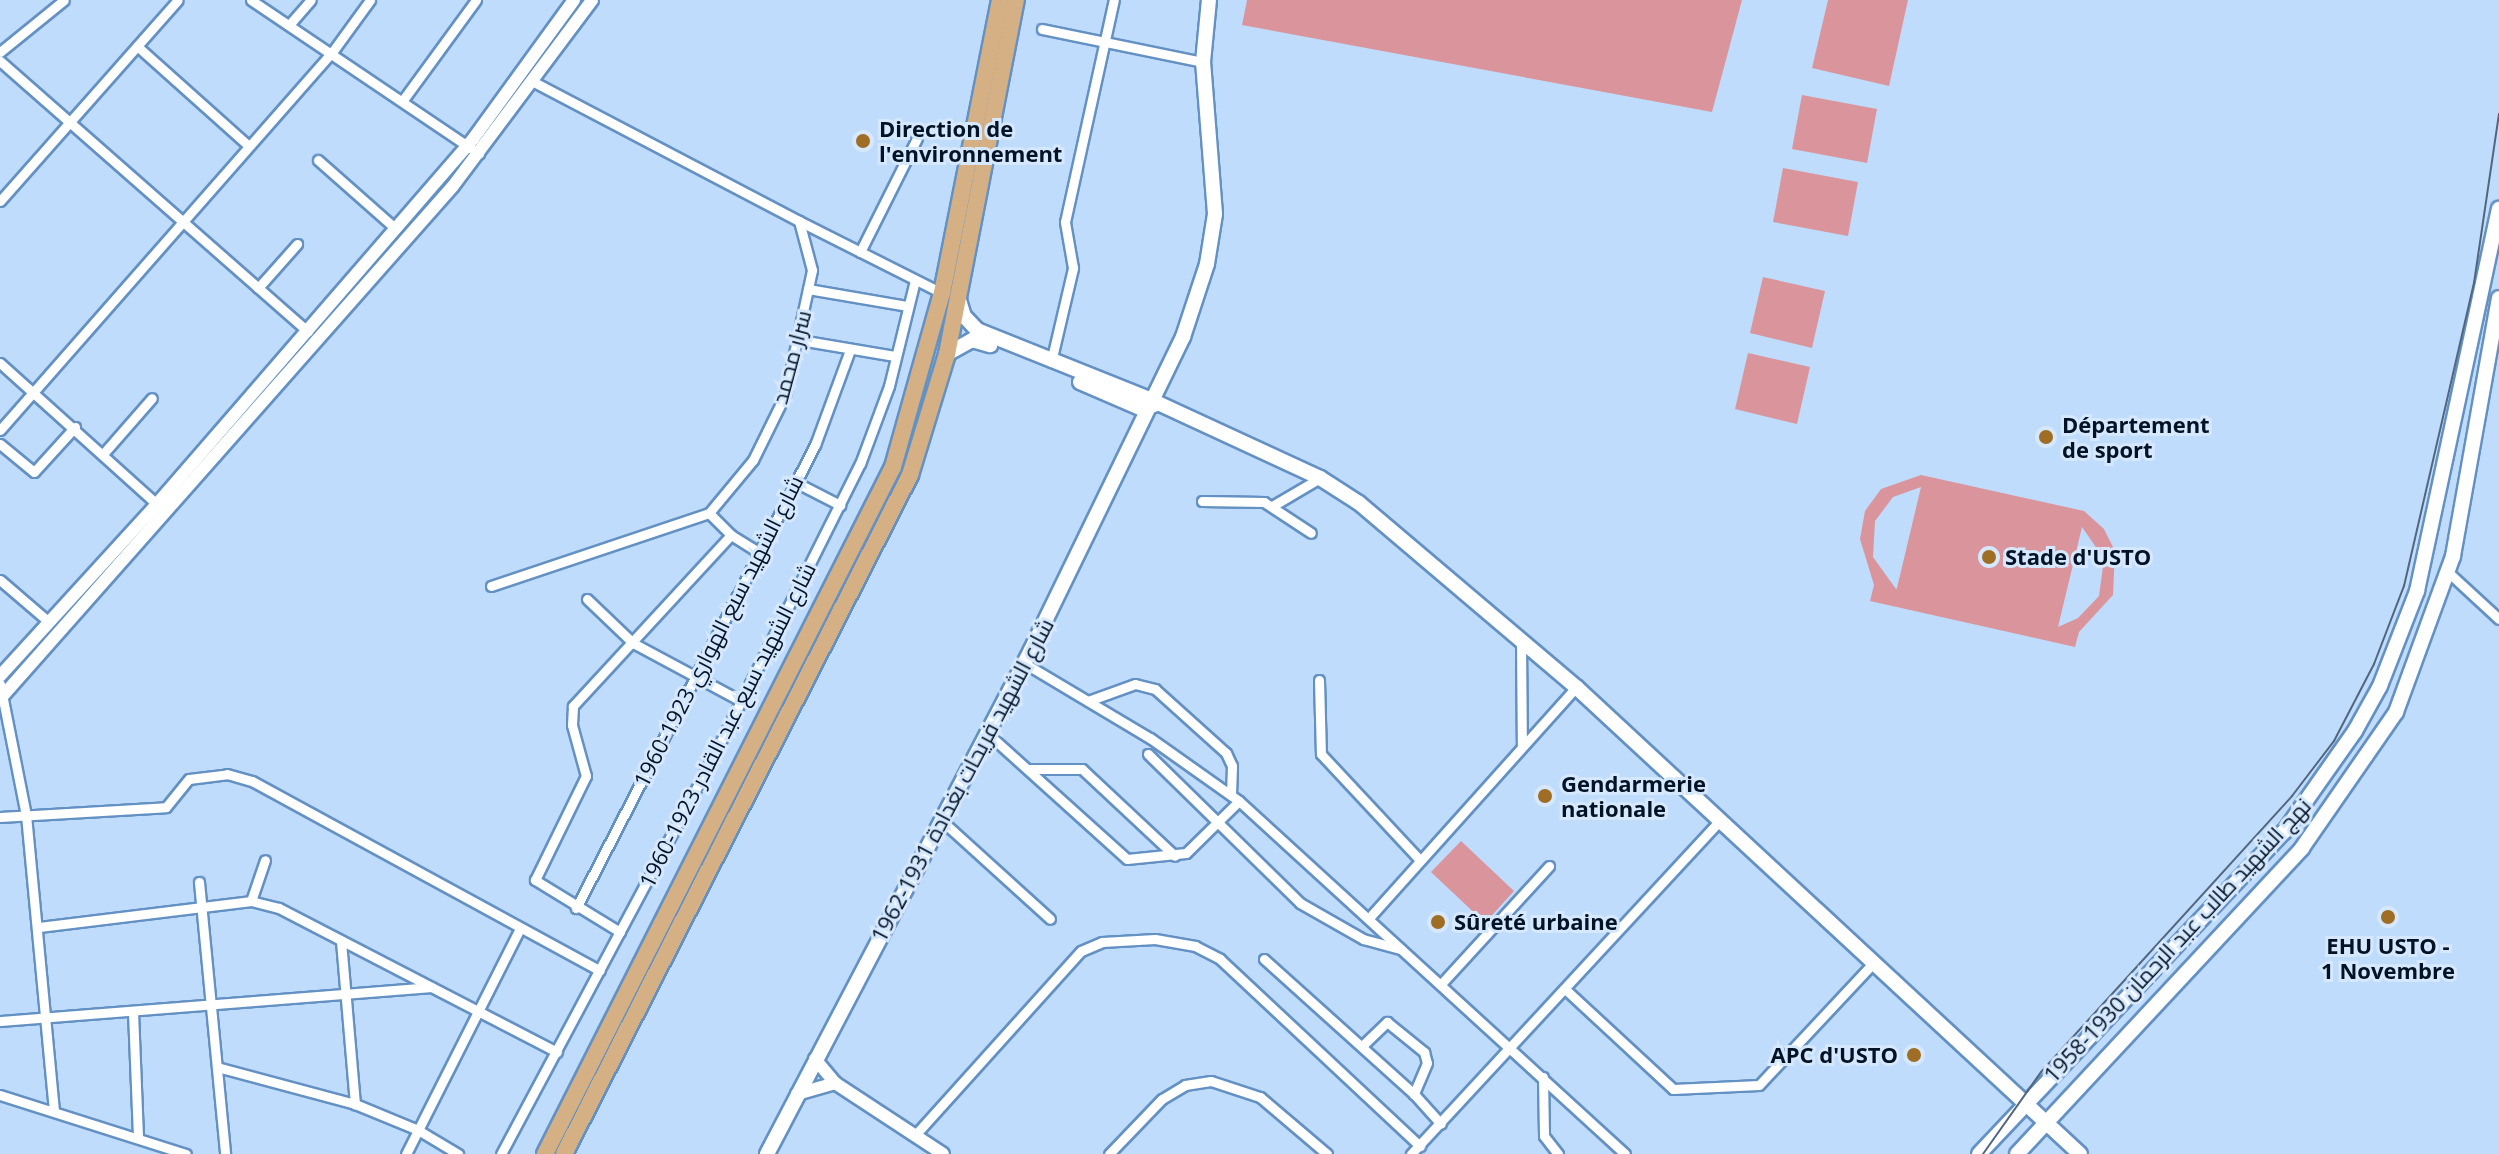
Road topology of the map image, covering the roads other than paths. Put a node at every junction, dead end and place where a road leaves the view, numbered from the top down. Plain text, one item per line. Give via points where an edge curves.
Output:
1 (64, 0) edge
2 (178, 0) edge
3 (251, 0) edge
4 (311, 0) edge
5 (370, 0) edge
6 (476, 0) edge
7 (574, 0) edge
8 (592, 0) edge
9 (1000, 0) edge
10 (1016, 0) edge
11 (1114, 0) edge
12 (1209, 0) edge
13 (289, 25) junction
14 (1042, 29) dead end
15 (1105, 41) junction
16 (137, 46) junction
17 (333, 51) junction
18 (0, 52) edge
19 (0, 61) edge
20 (1203, 62) junction
21 (534, 82) junction
22 (403, 100) junction
23 (69, 123) junction
24 (917, 138) dead end
25 (468, 145) junction
26 (249, 146) junction
27 (479, 154) junction
28 (318, 160) dead end
29 (0, 201) edge
30 (2499, 209) edge
31 (799, 221) junction
32 (180, 224) junction
33 (396, 229) junction
34 (297, 244) dead end
35 (860, 252) junction
36 (915, 280) junction
37 (258, 288) junction
38 (808, 289) junction
39 (942, 293) junction
40 (2499, 298) edge
41 (959, 300) junction
42 (907, 306) junction
43 (2497, 318) edge
44 (308, 332) junction
45 (800, 340) junction
46 (850, 350) junction
47 (947, 354) junction
48 (895, 356) junction
49 (0, 363) edge
50 (1050, 366) junction
51 (34, 392) junction
52 (152, 398) dead end
53 (1154, 405) junction
54 (75, 427) junction
55 (0, 430) edge
56 (0, 444) edge
57 (103, 454) junction
58 (1320, 478) junction
59 (795, 482) junction
60 (1202, 501) dead end
61 (840, 505) junction
62 (1274, 505) junction
63 (161, 507) junction
64 (709, 513) junction
65 (1311, 533) dead end
66 (731, 535) junction
67 (757, 551) junction
68 (2448, 572) junction
69 (0, 580) edge
70 (491, 586) dead end
71 (587, 599) dead end
72 (2499, 619) edge
73 (49, 622) junction
74 (1521, 637) junction
75 (633, 643) junction
76 (1024, 663) junction
77 (0, 676) edge
78 (693, 677) junction
79 (1319, 680) dead end
80 (1576, 687) junction
81 (2, 692) edge
82 (741, 701) junction
83 (1088, 701) junction
84 (987, 733) junction
85 (1522, 746) junction
86 (1148, 754) dead end
87 (1028, 769) junction
88 (1235, 798) junction
89 (26, 815) junction
90 (0, 817) edge
91 (941, 820) junction
92 (1220, 820) junction
93 (1720, 820) junction
94 (1175, 856) junction
95 (265, 860) dead end
96 (1420, 860) junction
97 (1549, 866) dead end
98 (199, 882) dead end
99 (251, 901) junction
100 (203, 904) junction
101 (576, 908) junction
102 (1369, 918) junction
103 (1050, 919) dead end
104 (39, 927) junction
105 (519, 930) junction
106 (620, 932) junction
107 (341, 941) junction
108 (1405, 950) junction
109 (1264, 959) dead end
110 (1874, 962) junction
111 (600, 971) junction
112 (1441, 984) junction
113 (432, 987) junction
114 (1565, 989) junction
115 (345, 995) junction
116 (212, 1007) junction
117 (478, 1011) junction
118 (133, 1012) junction
119 (49, 1018) junction
120 (0, 1021) edge
121 (1362, 1046) junction
122 (1511, 1048) junction
123 (557, 1052) junction
124 (815, 1059) junction
125 (217, 1067) junction
126 (1543, 1077) junction
127 (835, 1083) junction
128 (797, 1094) junction
129 (1414, 1094) junction
130 (0, 1095) edge
131 (355, 1104) junction
132 (2025, 1104) junction
133 (54, 1110) junction
134 (2046, 1123) junction
135 (1441, 1124) junction
136 (418, 1130) junction
137 (916, 1134) junction
138 (138, 1137) junction
139 (1420, 1146) junction
140 (186, 1154) edge
141 (225, 1154) edge
142 (406, 1154) edge
143 (458, 1154) edge
144 (501, 1154) edge
145 (545, 1154) edge
146 (564, 1154) edge
147 (767, 1154) edge
148 (943, 1154) edge
149 (1109, 1154) edge
150 (1326, 1154) edge
151 (1411, 1154) edge
152 (1558, 1154) edge
153 (1625, 1154) edge
154 (1979, 1154) edge
155 (2017, 1154) edge
156 (2080, 1154) edge

1 - 18 street
2 - 16 street
3 - 13 street
4 - 13 street
5 - 17 street
6 - 22 street
7 - 25 street
8 - 21 street
9 - 39 highway
10 - 41 highway
11 - 15 street
12 - 20 main road, شارع الشهيد فريحات بغدادة 1931-1962
13 - 17 street
14 - 15 street
15 - 20 street
15 - 50 street via 1065,222 1073,268
16 - 23 street
16 - 26 street
17 - 22 street
17 - 26 street
19 - 23 street
20 - 53 main road, شارع الشهيد فريحات بغدادة 1931-1962 via 1213,235 1183,337
21 - 27 street
21 - 31 street
22 - 25 street
23 - 29 street
23 - 32 street
24 - 35 street
25 - 27 street
25 - 33 street
26 - 32 street
27 - 63 street
28 - 33 street
30 - 132 main road, نهج الشهيد طالب عبد الرحمان 1930-1958 via 2417,591 2380,686 2327,775 2284,832
31 - 35 street
31 - 38 street, سرار محمد via 812,270
32 - 37 street
32 - 51 street
33 - 44 street
34 - 37 street
35 - 36 street
36 - 39 street
36 - 42 street, شارع الشهيد سبع عبد القادر 1923-1960
37 - 44 street
38 - 42 street
38 - 45 street, سرار محمد
39 - 145 highway via 907,430 877,506
40 - 43 main road, نهج الشهيد طالب عبد الرحمان 1930-1958
41 - 47 highway
41 - 50 main road via 977,330
42 - 48 street, شارع الشهيد سبع عبد القادر 1923-1960
43 - 68 main road, نهج الشهيد طالب عبد الرحمان 1930-1958 via 2474,459
44 - 63 street
45 - 46 street
45 - 64 street, سرار محمد via 785,395 753,460
46 - 48 street
46 - 59 street, شارع الشهيد سبع الهواري 1923-1960 via 815,445
47 - 50 main road via 961,342 978,340
47 - 146 highway via 925,435 890,520
48 - 61 street, شارع الشهيد سبع عبد القادر 1923-1960 via 880,412
49 - 51 street
50 - 53 main road via 1140,408
51 - 54 street
51 - 55 street
52 - 57 street
53 - 58 main road
53 - 76 main road, شارع الشهيد فريحات بغدادة 1931-1962
54 - 56 street via 34,472
54 - 57 street
57 - 63 street
58 - 62 street
58 - 74 main road via 1399,533
59 - 61 street
59 - 67 street, شارع الشهيد سبع الهواري 1923-1960
60 - 62 street
61 - 82 street, شارع الشهيد سبع عبد القادر 1923-1960
62 - 65 street
63 - 73 street
63 - 81 street
64 - 66 street
64 - 70 street
66 - 67 street
66 - 75 street
67 - 78 street, شارع الشهيد سبع الهواري 1923-1960
68 - 72 street
68 - 134 main road, نهج الشهيد طالب عبد الرحمان 1930-1958 via 2396,712 2342,797 2302,848
69 - 73 street
71 - 75 street
73 - 77 street
74 - 80 main road
74 - 85 street
75 - 78 street
75 - 101 street via 573,706 572,725 586,776 535,880
76 - 83 street
76 - 84 main road, شارع الشهيد فريحات بغدادة 1931-1962
78 - 82 street
78 - 101 street, شارع الشهيد سبع الهواري 1923-1960
79 - 96 street via 1321,754
80 - 85 street
80 - 93 main road
81 - 89 street
82 - 106 street, شارع الشهيد سبع عبد القادر 1923-1960
83 - 88 street
83 - 88 street via 1135,684 1155,689 1226,753
84 - 87 street
84 - 91 main road, شارع الشهيد فريحات بغدادة 1931-1962
85 - 96 street
86 - 92 street
87 - 94 street via 1082,769
87 - 94 street via 1123,857
88 - 92 street
88 - 102 street
89 - 90 street
89 - 104 street
89 - 105 street via 166,807 189,779 227,774 252,781
91 - 103 street
91 - 124 main road, شارع الشهيد فريحات بغدادة 1931-1962
92 - 94 street via 1186,853
92 - 108 street via 1314,913 1363,939
93 - 110 main road
93 - 114 street
95 - 99 street
96 - 102 street
97 - 112 street
98 - 100 street
99 - 100 street
99 - 107 street via 279,908
100 - 104 street
100 - 116 street
101 - 106 street
102 - 108 street
104 - 119 street
105 - 111 street
105 - 117 street
106 - 111 street, شارع الشهيد سبع عبد القادر 1923-1960
107 - 113 street
107 - 115 street
108 - 112 street
109 - 121 street
110 - 114 street via 1759,1085 1673,1089
110 - 132 main road
111 - 123 street, شارع الشهيد سبع عبد القادر 1923-1960
112 - 122 street
113 - 115 street
113 - 117 street
114 - 122 street
115 - 116 street
115 - 131 street
116 - 118 street
116 - 125 street
117 - 123 street
117 - 136 street
118 - 119 street
118 - 138 street
119 - 120 street
119 - 133 street
121 - 129 street
121 - 129 street via 1387,1022 1424,1052 1427,1063
122 - 126 street
122 - 135 street
123 - 144 street, شارع الشهيد سبع عبد القادر 1923-1960
124 - 127 street
124 - 128 main road, شارع الشهيد فريحات بغدادة 1931-1962
125 - 131 street
125 - 141 street
126 - 152 street via 1544,1136
126 - 153 street
127 - 128 street
127 - 137 street
128 - 147 main road, شارع الشهيد فريحات بغدادة 1931-1962
129 - 135 street
130 - 133 street
131 - 136 street
132 - 134 main road
132 - 154 main road, نهج الشهيد طالب عبد الرحمان 1930-1958
133 - 138 street
134 - 155 main road, نهج الشهيد طالب عبد الرحمان 1930-1958
134 - 156 main road
135 - 139 street
136 - 142 street
136 - 143 street
137 - 139 street via 1081,951 1102,942 1155,939 1195,946 1220,959
137 - 148 street
138 - 140 street
139 - 151 street
149 - 150 street via 1162,1099 1185,1085 1211,1081 1260,1097

